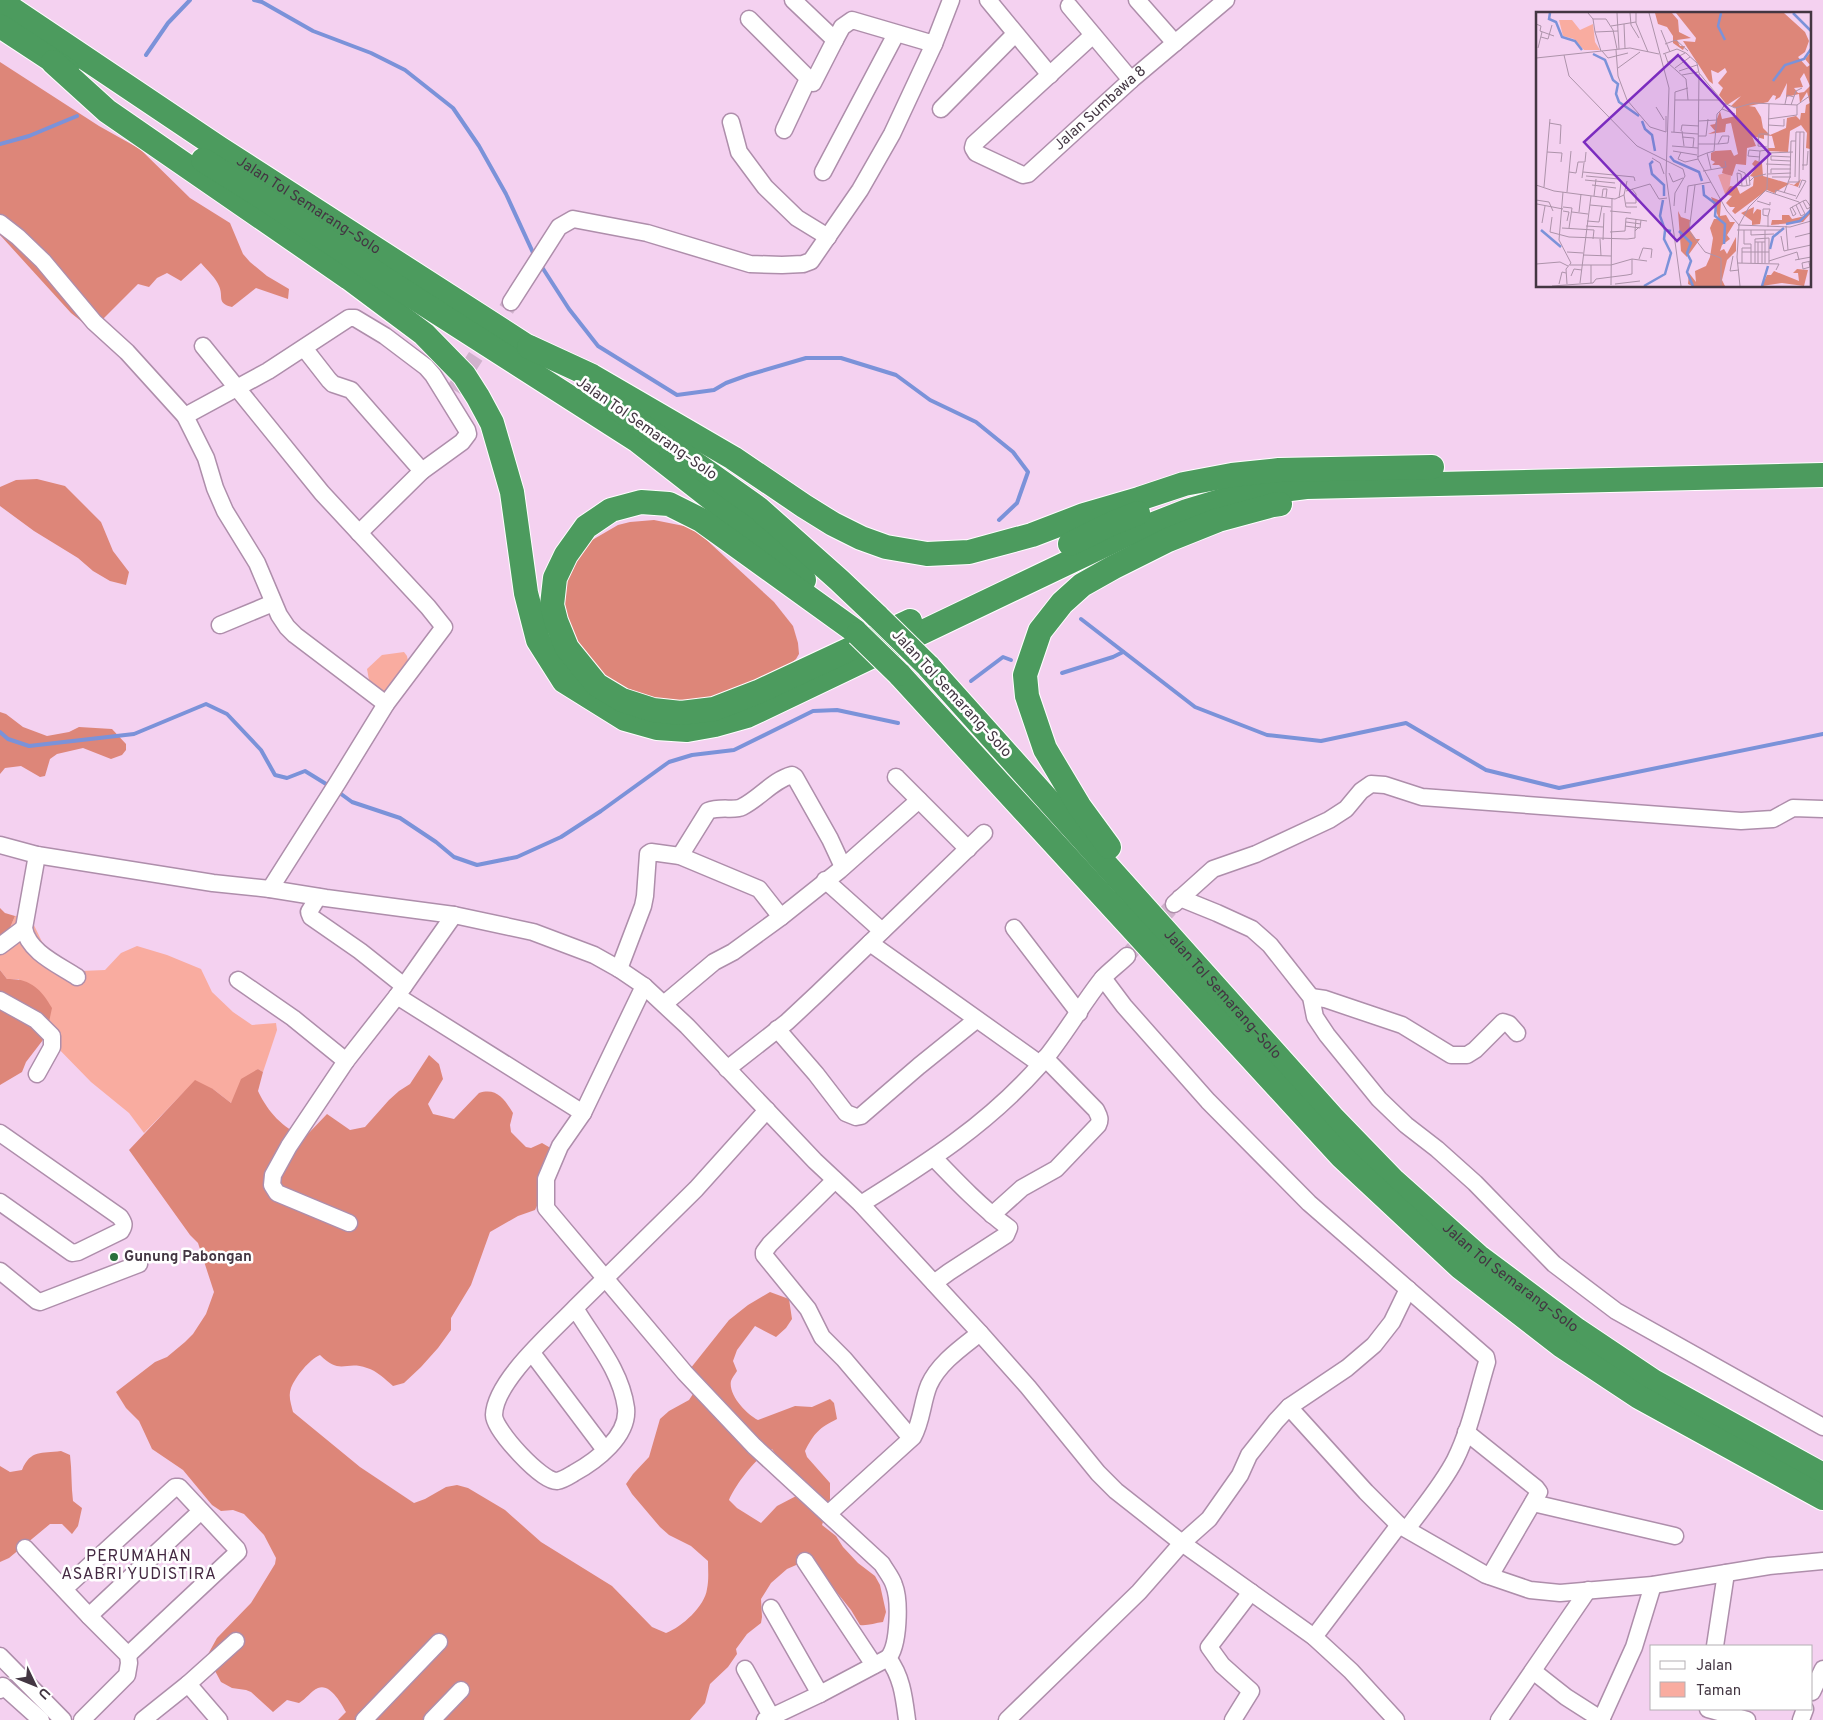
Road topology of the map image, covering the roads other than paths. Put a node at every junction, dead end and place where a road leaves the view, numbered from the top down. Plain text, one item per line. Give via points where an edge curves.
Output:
1 (793, 0) edge
2 (951, 0) edge
3 (988, 0) edge
4 (1226, 0) edge
5 (0, 1) edge
6 (1141, 1) edge
7 (1069, 6) dead end
8 (749, 19) dead end
9 (0, 26) edge
10 (896, 34) junction
11 (1015, 34) junction
12 (1093, 36) junction
13 (835, 40) junction
14 (1175, 43) junction
15 (934, 44) junction
16 (53, 62) junction
17 (1050, 75) junction
18 (808, 80) junction
19 (1131, 80) junction
20 (941, 109) dead end
21 (731, 122) dead end
22 (784, 130) dead end
23 (823, 172) dead end
24 (0, 223) edge
25 (828, 237) junction
26 (511, 302) tunnel mouth
27 (203, 346) dead end
28 (529, 347) junction
29 (304, 348) junction
30 (236, 388) junction
31 (185, 416) junction
32 (1823, 459) edge
33 (1279, 470) junction
34 (422, 471) junction
35 (1823, 475) edge
36 (1438, 483) junction
37 (359, 533) junction
38 (273, 603) junction
39 (220, 625) dead end
40 (857, 633) junction
41 (386, 704) junction
42 (896, 777) dead end
43 (919, 800) junction
44 (1823, 809) edge
45 (984, 834) dead end
46 (0, 845) edge
47 (968, 849) junction
48 (37, 855) junction
49 (680, 856) junction
50 (843, 867) junction
51 (825, 880) junction
52 (270, 888) junction
53 (318, 897) junction
54 (454, 915) junction
55 (781, 917) junction
56 (24, 928) junction
57 (1014, 928) dead end
58 (882, 931) junction
59 (870, 943) junction
60 (0, 946) edge
61 (1127, 956) tunnel mouth
62 (619, 969) junction
63 (1199, 969) junction
64 (77, 977) dead end
65 (1103, 978) junction
66 (238, 980) dead end
67 (644, 986) junction
68 (401, 991) junction
69 (1311, 997) junction
70 (0, 1000) edge
71 (664, 1004) junction
72 (1079, 1013) junction
73 (976, 1020) junction
74 (777, 1030) junction
75 (1517, 1033) dead end
76 (346, 1061) junction
77 (1043, 1061) junction
78 (727, 1069) junction
79 (38, 1074) dead end
80 (767, 1110) junction
81 (583, 1114) junction
82 (0, 1133) edge
83 (934, 1158) junction
84 (835, 1180) junction
85 (0, 1202) edge
86 (861, 1204) junction
87 (992, 1215) junction
88 (349, 1223) dead end
89 (139, 1264) dead end
90 (606, 1277) junction
91 (2, 1278) edge
92 (934, 1283) junction
93 (1408, 1289) junction
94 (575, 1308) junction
95 (980, 1333) junction
96 (532, 1353) junction
97 (1289, 1408) junction
98 (1823, 1427) edge
99 (1466, 1432) junction
100 (911, 1438) junction
101 (605, 1450) junction
102 (1823, 1475) edge
103 (1823, 1498) edge
104 (1532, 1503) junction
105 (201, 1511) junction
106 (828, 1514) junction
107 (1403, 1527) junction
108 (1674, 1536) dead end
109 (1182, 1542) junction
110 (25, 1548) dead end
111 (804, 1561) dead end
112 (1823, 1561) edge
113 (1726, 1573) junction
114 (1490, 1576) junction
115 (1653, 1585) junction
116 (64, 1590) junction
117 (1588, 1590) junction
118 (1251, 1592) junction
119 (771, 1608) dead end
120 (88, 1616) junction
121 (1314, 1637) junction
122 (236, 1642) dead end
123 (439, 1642) dead end
124 (1715, 1645) edge
125 (128, 1655) junction
126 (0, 1656) edge
127 (881, 1662) junction
128 (745, 1669) dead end
129 (1823, 1669) edge
130 (1533, 1671) junction
131 (188, 1684) junction
132 (0, 1690) edge
133 (461, 1690) dead end
134 (1813, 1690) edge
135 (820, 1694) junction
136 (1712, 1710) edge
137 (768, 1718) edge
138 (41, 1720) edge
139 (63, 1720) edge
140 (82, 1720) edge
141 (143, 1720) edge
142 (219, 1720) edge
143 (364, 1720) edge
144 (432, 1720) edge
145 (907, 1720) edge
146 (1008, 1720) edge
147 (1233, 1720) edge
148 (1396, 1720) edge
149 (1499, 1720) edge
150 (1602, 1720) edge
151 (1747, 1720) edge

1 - 13 street
2 - 15 street
3 - 11 street
4 - 14 street, Jalan Sumbawa 8
5 - 28 highway, Jalan Tol Semarang–Solo via 218,148
6 - 14 street
7 - 12 street
8 - 18 street
9 - 16 highway, Jalan Tol Semarang–Solo
10 - 13 street via 852,20 842,27
10 - 15 street
10 - 23 street
11 - 17 street
11 - 20 street
12 - 17 street
12 - 19 street
13 - 18 street via 814,82
14 - 19 street, Jalan Sumbawa 8
15 - 25 street via 892,134
16 - 36 highway via 107,111 349,278 424,334 464,375 492,423 512,492 526,593 538,640 564,681 624,719 657,728 687,730 747,716 1128,534 1238,496 1306,487
16 - 40 highway, Jalan Tol Semarang–Solo via 638,441 754,532
17 - 19 street, Jalan Sumbawa 8 via 974,144 976,153 1023,175 1028,174
18 - 22 street
21 - 25 street via 739,152 765,187 797,218
24 - 31 street via 43,261 94,322 127,352
25 - 26 street via 811,261 803,264 750,264 646,233 573,219 559,227
27 - 30 street
28 - 33 highway via 592,376 733,458 833,524 886,547 926,554 970,552 1032,535 1184,484
28 - 63 highway, Jalan Tol Semarang–Solo, bridge via 758,508 832,574 928,666
29 - 30 street
29 - 34 street via 329,380 353,393
29 - 34 street via 349,318 355,318 426,367 450,393 468,434
30 - 31 street
30 - 37 street
31 - 38 street via 206,458 225,511 257,563
32 - 33 highway
33 - 40 highway via 1188,494 1113,523 758,692 714,709 681,714 653,710 622,700 597,685 567,648 556,621 552,605 555,578 566,555 586,527 611,510 641,502 669,504 701,520
34 - 37 street
35 - 36 highway
36 - 63 highway via 1324,501 1273,505 1218,520 1168,540 1082,585 1062,603 1040,631 1024,675 1027,696 1045,749 1080,806
37 - 41 street via 444,627
38 - 39 street
38 - 41 street via 295,635
40 - 103 highway, Jalan Tol Semarang–Solo, bridge via 899,674 1341,1156 1460,1267 1562,1346 1639,1397
41 - 52 street
42 - 43 street
43 - 47 street
43 - 50 street
44 - 69 street via 1793,808 1773,818 1741,821 1422,797 1371,784 1340,813 1256,854 1213,869 1177,901 1217,912 1252,929 1270,945
45 - 47 street
46 - 48 street
47 - 58 street
48 - 52 street via 213,883
48 - 56 street
49 - 50 street via 708,811 739,809 792,775
49 - 55 street via 759,889
49 - 62 street via 652,851 648,854 646,896
50 - 51 street
51 - 55 street
51 - 58 street
52 - 53 street
53 - 54 street
53 - 68 street via 309,912 311,917 360,951
54 - 62 street via 533,932
54 - 68 street
55 - 71 street via 714,962
56 - 60 street
56 - 64 street via 28,942
57 - 72 street
58 - 59 street
59 - 73 street
59 - 74 street
61 - 65 street
62 - 67 street
63 - 102 highway, Jalan Tol Semarang–Solo via 1353,1138 1478,1256 1577,1330 1653,1381
65 - 72 street
65 - 93 street via 1214,1108 1308,1203
66 - 76 street via 293,1018
67 - 71 street
67 - 81 street
68 - 76 street
68 - 81 street
69 - 75 street via 1402,1024 1452,1055 1467,1055 1475,1050 1503,1022
69 - 98 street via 1315,1017 1379,1099 1476,1184 1554,1264 1630,1319
70 - 79 street via 36,1020 52,1036 52,1047
71 - 78 street
72 - 77 street
73 - 74 street via 856,1117 841,1107
73 - 77 street
74 - 78 street
76 - 88 street via 289,1146 272,1180 277,1193
77 - 83 street via 976,1126
77 - 87 street via 1096,1110 1100,1121 1056,1169 1022,1188
78 - 80 street
80 - 84 street
80 - 90 street via 696,1189
81 - 90 street via 560,1146 546,1180 546,1208
82 - 85 street via 120,1218 124,1227 72,1253
83 - 86 street
83 - 87 street
84 - 86 street
84 - 100 street via 768,1247 764,1255 808,1309 822,1337
86 - 92 street
87 - 92 street via 1009,1228 1006,1235
89 - 91 street via 40,1302
90 - 94 street
90 - 106 street via 698,1386 754,1446
92 - 95 street
93 - 97 street via 1392,1322 1374,1345
93 - 99 street via 1486,1357
94 - 96 street
94 - 101 street via 615,1373 626,1408 621,1432
95 - 100 street via 939,1369 928,1386 920,1419
95 - 109 street via 1098,1473
96 - 101 street
96 - 101 street via 499,1395 494,1415 496,1423 524,1459 555,1481 579,1470
97 - 107 street via 1366,1492
97 - 109 street via 1259,1441 1209,1519
99 - 104 street via 1536,1488 1539,1492
99 - 107 street via 1448,1474
100 - 106 street
104 - 108 street
104 - 114 street
105 - 116 street via 176,1486
105 - 120 street
105 - 125 street via 238,1552
106 - 127 street via 882,1564 895,1585 898,1620 892,1652
107 - 114 street
107 - 121 street
109 - 118 street
109 - 146 street via 1139,1592
110 - 116 street
111 - 127 street
112 - 113 street
113 - 115 street
113 - 124 street
114 - 117 street via 1530,1590 1560,1594
115 - 117 street
115 - 150 street via 1634,1647
116 - 120 street
117 - 130 street
118 - 121 street
118 - 147 street via 1209,1647 1222,1665 1251,1691
119 - 135 street
120 - 125 street
121 - 148 street
122 - 131 street
123 - 143 street
125 - 140 street via 127,1675
126 - 139 street
127 - 135 street
127 - 145 street via 896,1670
128 - 137 street
129 - 134 street
130 - 149 street
130 - 150 street
131 - 141 street
131 - 142 street
132 - 138 street via 3,1686
133 - 144 street
135 - 137 street
136 - 151 street

